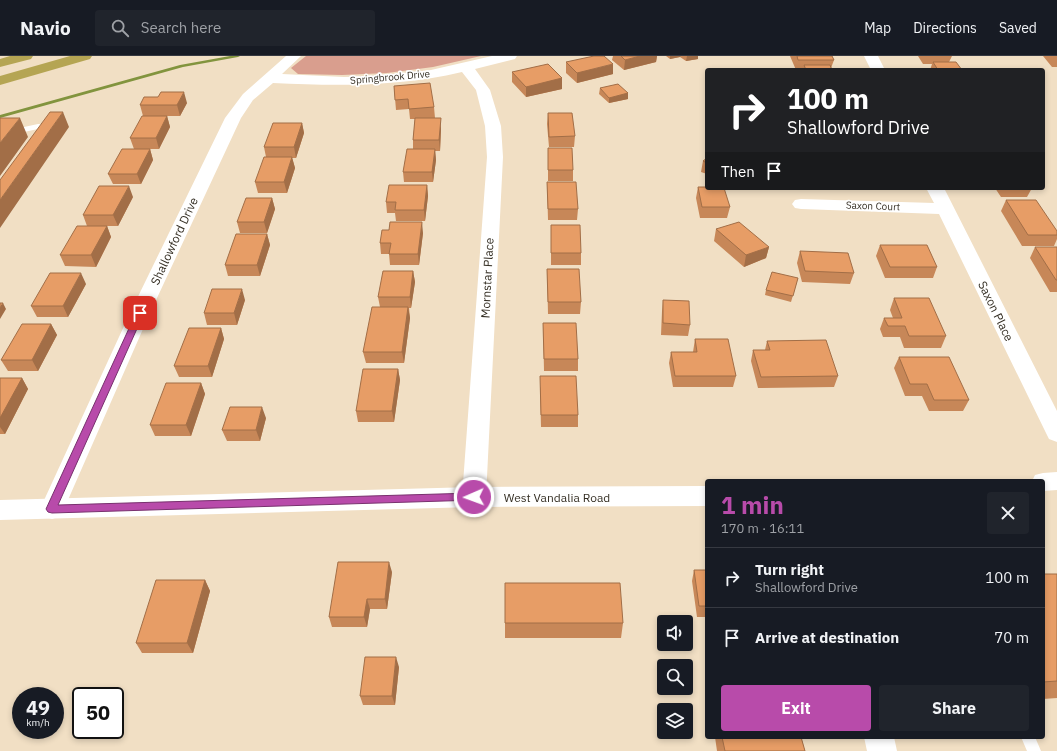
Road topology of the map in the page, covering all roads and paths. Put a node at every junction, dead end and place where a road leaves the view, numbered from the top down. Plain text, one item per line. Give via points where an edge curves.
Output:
1 (26, 56) edge
2 (85, 56) edge
3 (294, 56) edge
4 (510, 56) edge
5 (871, 56) edge
6 (0, 63) edge
7 (465, 66) junction
8 (877, 68) edge
9 (268, 78) junction
10 (0, 82) edge
11 (0, 138) edge
12 (37, 142) edge
13 (936, 190) edge
14 (800, 204) dead end
15 (945, 209) junction
16 (1057, 433) edge
17 (1057, 481) edge
18 (1045, 482) edge
19 (705, 496) edge
20 (474, 497) junction
21 (52, 509) junction
22 (0, 510) edge
23 (879, 739) edge
24 (1029, 739) edge
25 (882, 751) edge
26 (1034, 751) edge

1 - 6 highway
2 - 10 highway
3 - 9 street, Shallowford Drive
4 - 7 street, Springbrook Drive
5 - 8 street
7 - 9 street, Springbrook Drive via 420,76 370,81
7 - 20 street, Mornstar Place via 483,90 493,126 495,157
9 - 21 street, Shallowford Drive via 248,97 232,118 140,313
11 - 12 lane via 30,127 44,127
13 - 15 street, Saxon Place
14 - 15 street, Saxon Court
15 - 16 street, Saxon Place
17 - 18 street
19 - 20 street, West Vandalia Road
20 - 21 street, West Vandalia Road
21 - 22 street, West Vandalia Road
23 - 25 street
24 - 26 lane

